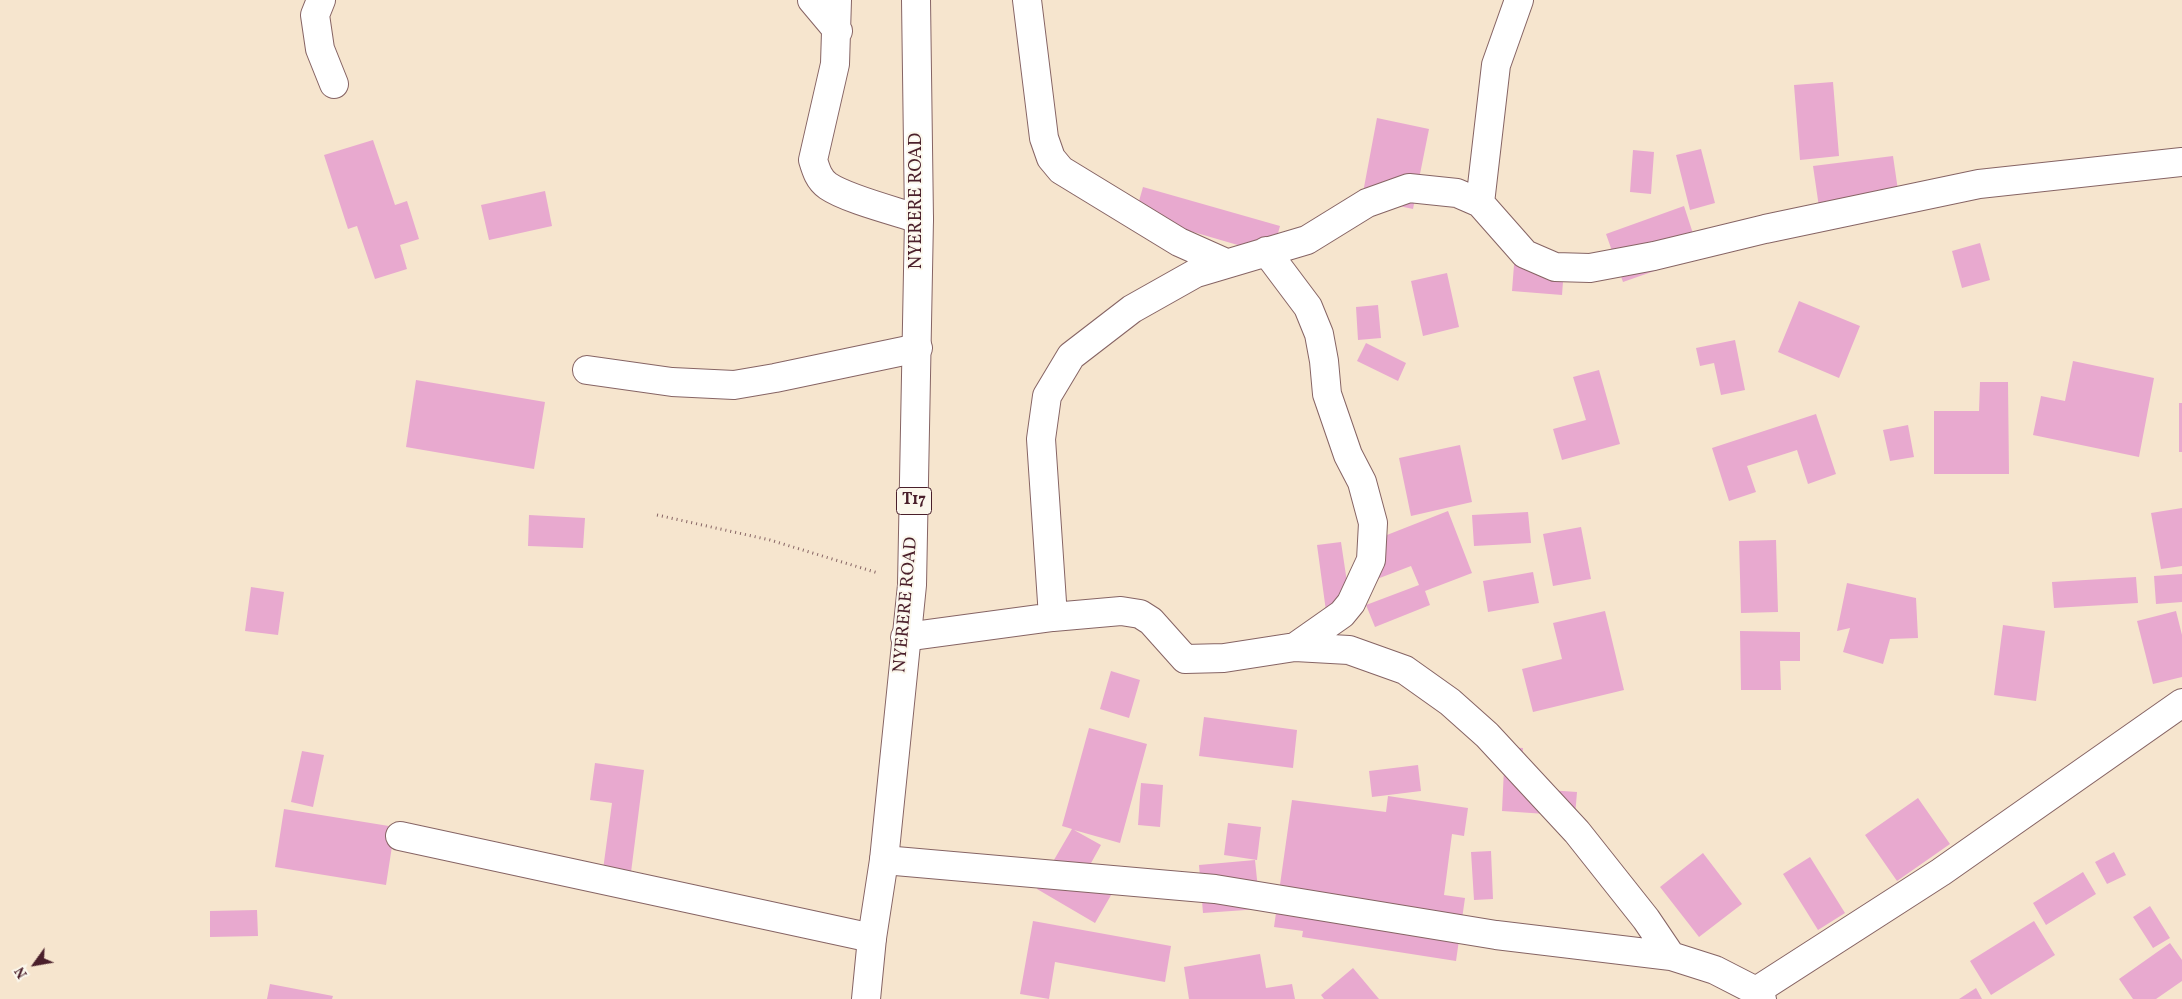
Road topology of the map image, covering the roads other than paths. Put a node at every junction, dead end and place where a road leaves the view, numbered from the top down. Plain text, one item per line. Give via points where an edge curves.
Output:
1 (321, 0) edge
2 (812, 0) edge
3 (837, 0) edge
4 (916, 0) edge
5 (1027, 0) edge
6 (1519, 0) edge
7 (838, 31) junction
8 (334, 84) dead end
9 (2182, 162) edge
10 (1480, 204) junction
11 (919, 219) junction
12 (1266, 251) junction
13 (1226, 264) junction
14 (918, 348) junction
15 (587, 370) dead end
16 (1054, 617) junction
17 (905, 636) junction
18 (1295, 647) junction
19 (2182, 703) edge
20 (400, 836) dead end
21 (884, 860) junction
22 (872, 938) junction
23 (1671, 956) junction
24 (1759, 995) edge
25 (866, 999) edge

1 - 8 street via 315,15 320,49
2 - 7 street
3 - 7 street
4 - 11 street, NYERERE ROAD / T17
5 - 13 street via 1044,138 1051,158 1061,170 1179,242
6 - 10 street via 1496,65
7 - 11 street via 835,64 813,160 818,175 827,186
9 - 10 street via 1979,184 1590,268 1555,267 1525,254
10 - 12 street via 1457,193 1409,188 1367,203 1307,240
11 - 14 street, NYERERE ROAD / T17
12 - 13 street
12 - 18 street via 1308,307 1319,334 1327,394 1348,455 1362,482 1373,522 1371,560 1351,603 1342,614
13 - 16 street via 1196,273 1132,310 1071,356 1047,396 1042,439
14 - 15 street via 734,385 672,382
14 - 17 street, NYERERE ROAD / T17 via 912,585
16 - 17 street
16 - 18 street via 1121,611 1140,614 1151,621 1185,659 1224,658
17 - 21 street, NYERERE ROAD / T17
18 - 23 street via 1349,650 1405,670 1450,702 1487,735 1576,832 1646,919
19 - 24 street
20 - 22 street
21 - 22 street, NYERERE ROAD / T17
21 - 23 street via 1215,889 1496,935
22 - 25 street, NYERERE ROAD / T17
23 - 24 street via 1715,970

